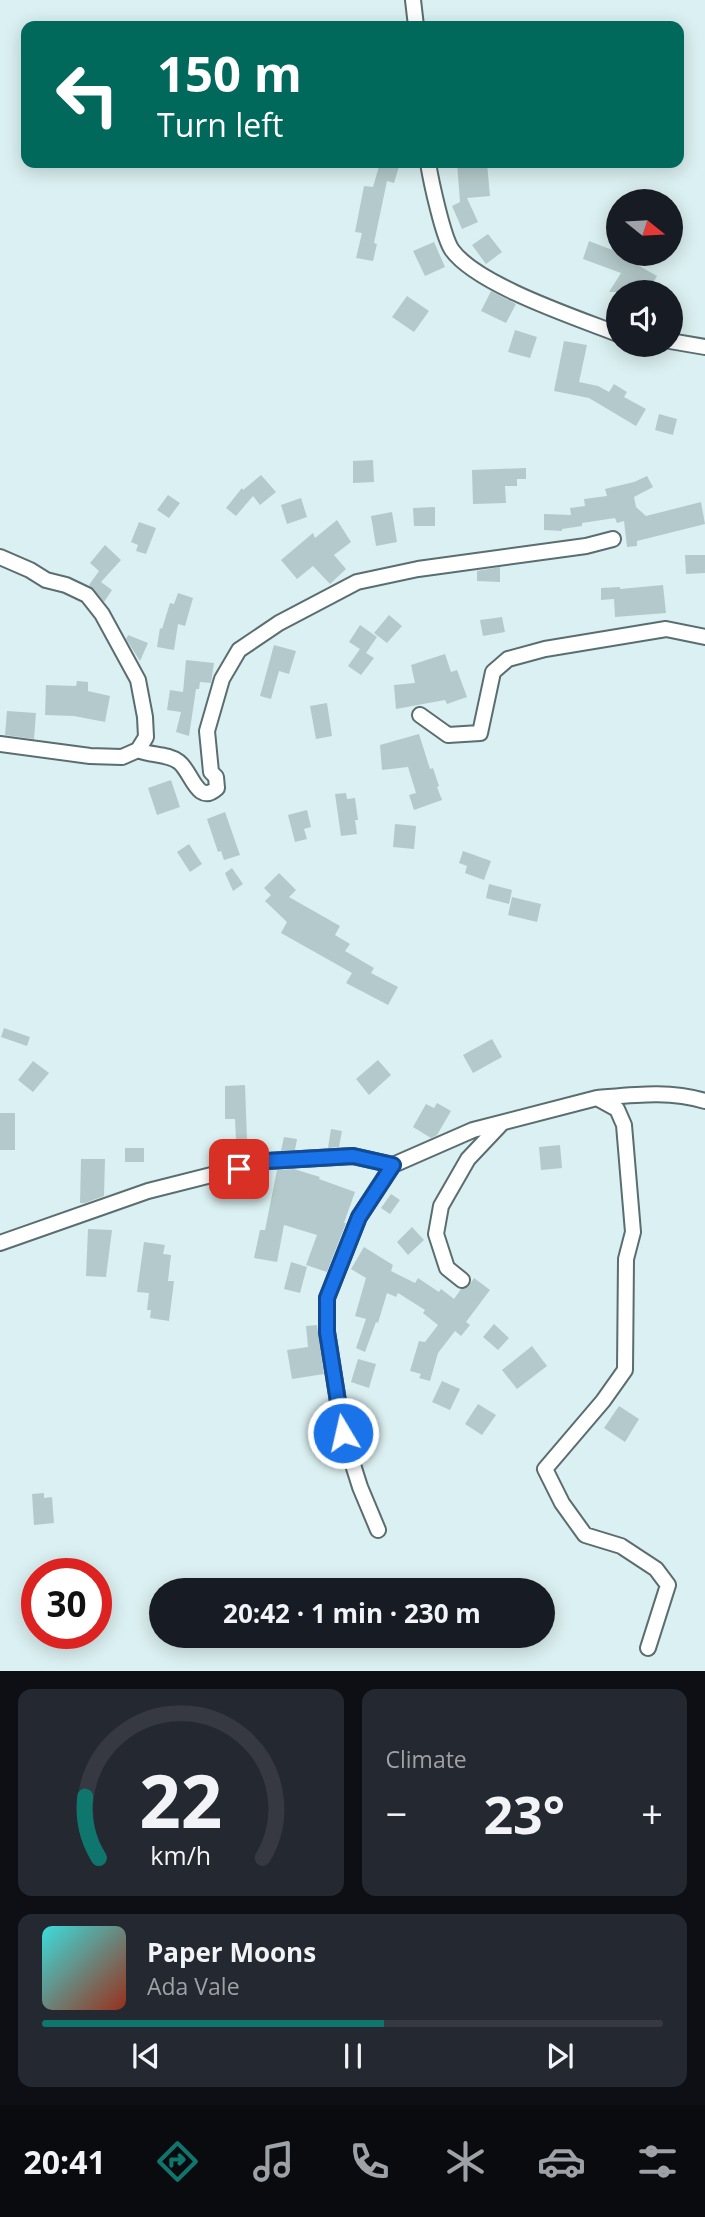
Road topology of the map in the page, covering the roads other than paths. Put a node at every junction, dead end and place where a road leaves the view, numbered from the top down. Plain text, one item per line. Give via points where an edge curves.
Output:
1 (413, 0) edge
2 (415, 21) edge
3 (429, 168) edge
4 (606, 329) edge
5 (683, 343) edge
6 (705, 347) edge
7 (613, 539) dead end
8 (0, 558) edge
9 (705, 636) edge
10 (420, 715) dead end
11 (0, 744) edge
12 (138, 750) junction
13 (597, 1098) junction
14 (705, 1101) edge
15 (503, 1122) junction
16 (393, 1165) junction
17 (0, 1243) edge
18 (461, 1280) dead end
19 (378, 1530) dead end
20 (648, 1648) dead end

1 - 2 street
3 - 4 street via 451,248 463,262 515,293
5 - 6 street
7 - 12 street via 357,582 279,623 239,650 222,678 207,731 217,788 212,793 199,791 179,762
8 - 12 street via 87,595 102,614 138,680 146,737
9 - 10 street via 666,629 508,659 493,672 480,733 448,735
11 - 12 street via 90,756 122,757
13 - 14 street via 686,1095
13 - 15 street
13 - 20 street via 617,1109 624,1125 633,1232 626,1259 625,1370 545,1469 585,1535 621,1546 656,1569 668,1585
15 - 16 street
15 - 18 street via 468,1158 441,1206 436,1234 447,1268
16 - 17 street via 353,1156 267,1161 148,1191
16 - 19 street via 359,1217 327,1298 327,1332 343,1433

